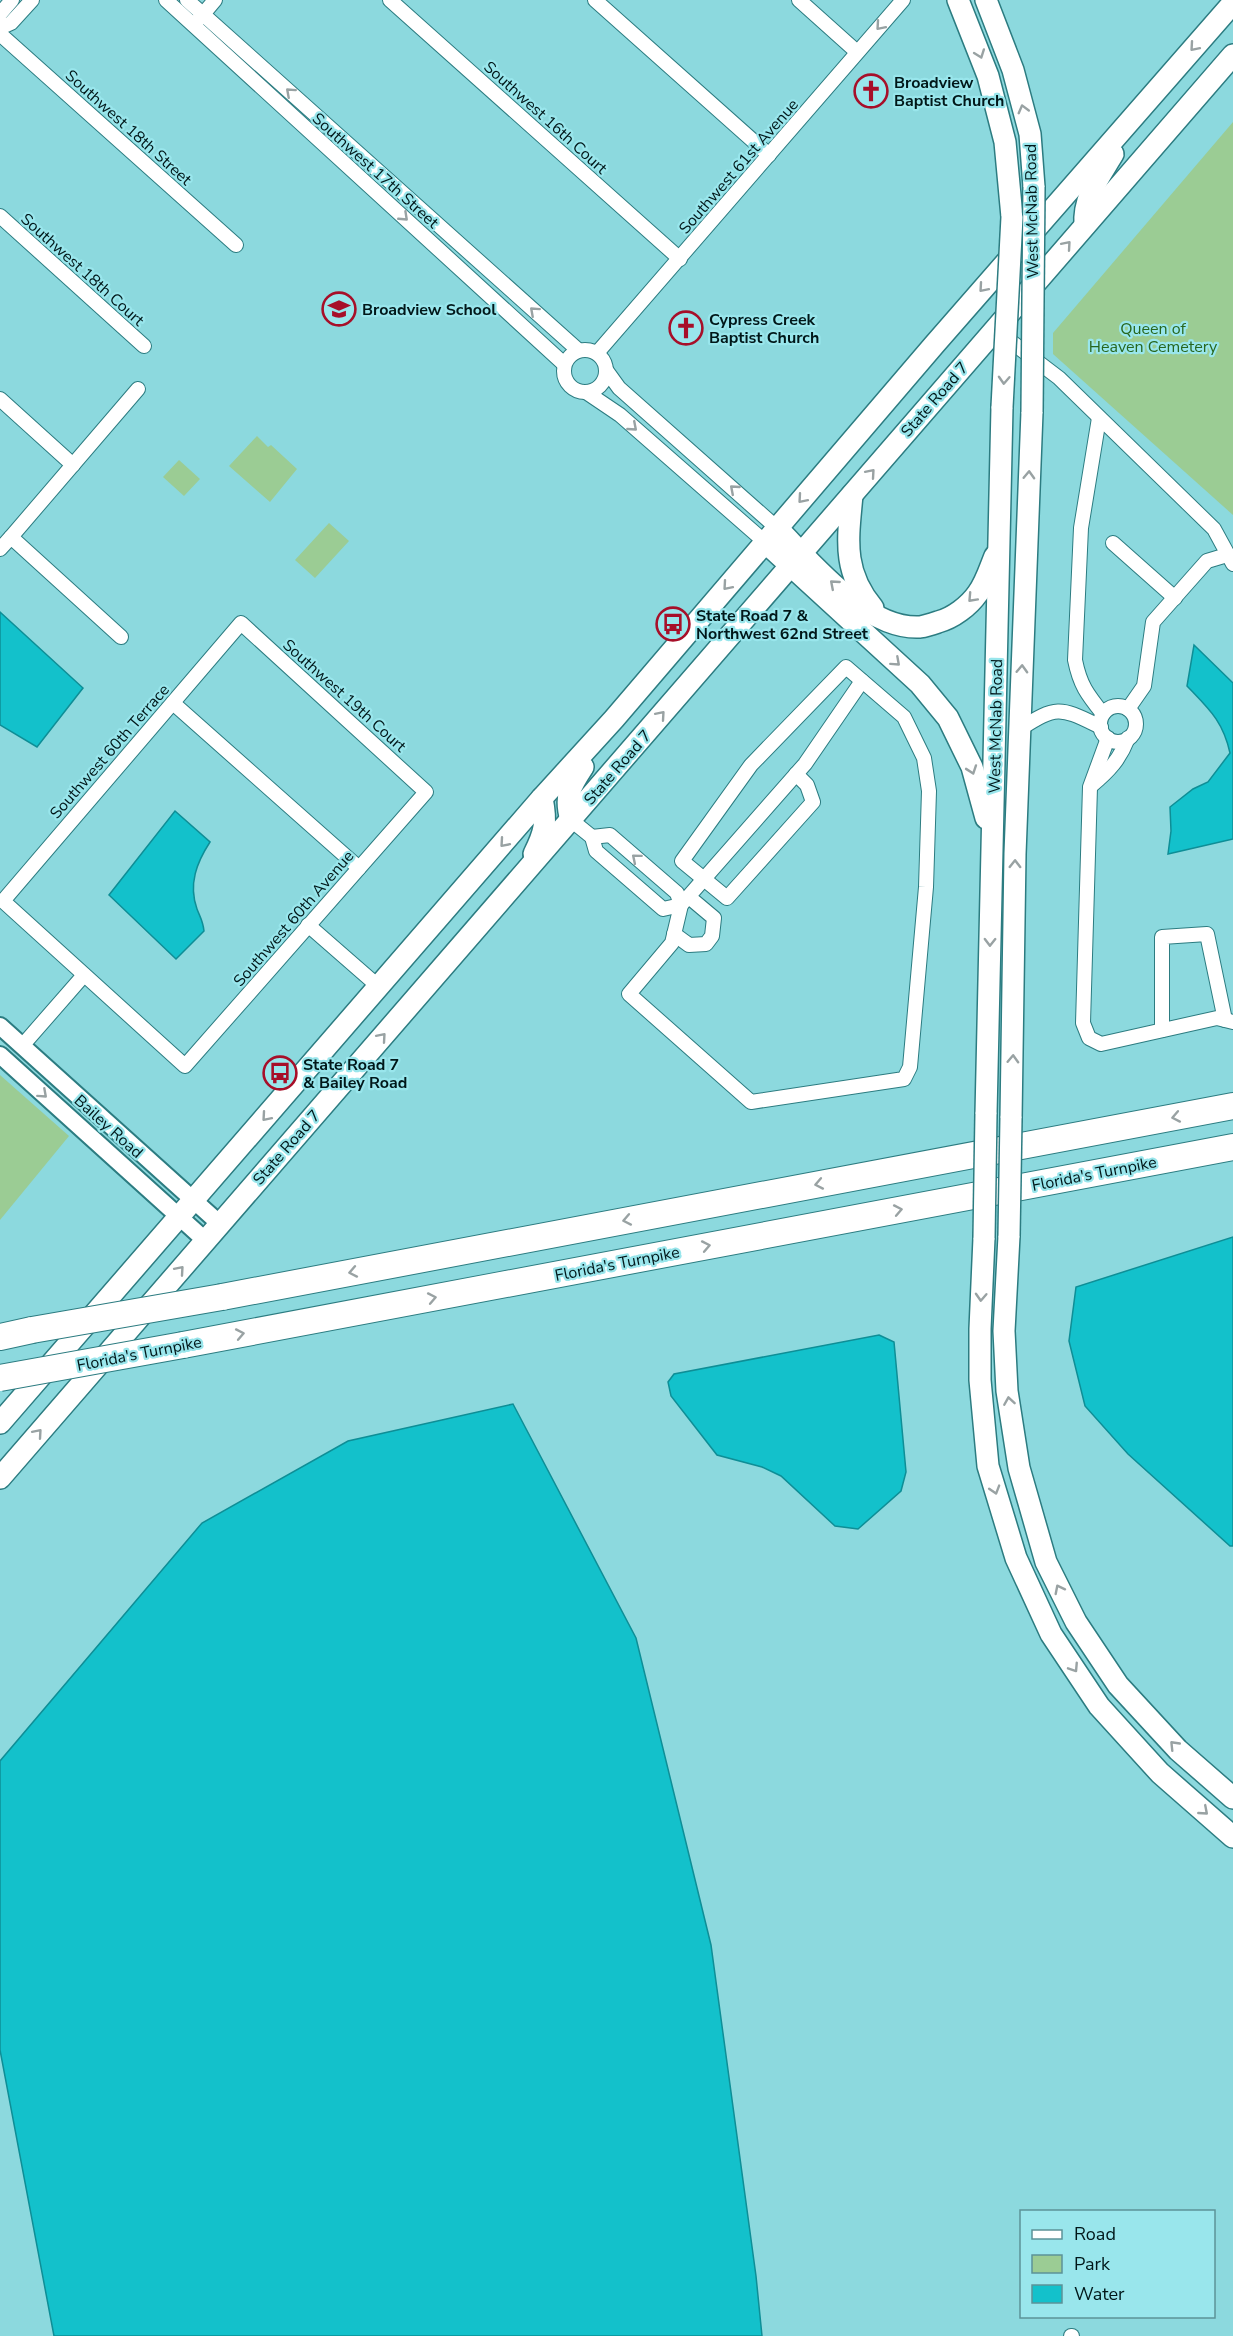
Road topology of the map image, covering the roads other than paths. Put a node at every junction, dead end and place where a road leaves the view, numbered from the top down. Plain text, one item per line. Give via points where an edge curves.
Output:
1 (12, 0) edge
2 (32, 0) edge
3 (166, 0) edge
4 (187, 0) edge
5 (215, 0) edge
6 (390, 0) edge
7 (595, 0) edge
8 (799, 0) edge
9 (903, 0) edge
10 (958, 0) edge
11 (986, 0) edge
12 (1233, 3) edge
13 (0, 14) edge
14 (203, 14) junction
15 (194, 26) junction
16 (0, 28) edge
17 (0, 34) edge
18 (857, 52) junction
19 (1233, 55) edge
20 (1141, 107) junction
21 (349, 145) junction
22 (769, 156) junction
23 (338, 158) junction
24 (0, 216) edge
25 (1085, 225) junction
26 (236, 246) dead end
27 (680, 259) junction
28 (994, 329) junction
29 (144, 346) dead end
30 (578, 350) junction
31 (597, 353) junction
32 (564, 364) junction
33 (606, 370) junction
34 (138, 389) dead end
35 (586, 392) junction
36 (0, 399) edge
37 (1099, 418) junction
38 (73, 465) junction
39 (706, 465) junction
40 (690, 475) junction
41 (852, 495) junction
42 (771, 535) junction
43 (11, 537) junction
44 (1113, 543) dead end
45 (999, 547) junction
46 (0, 549) edge
47 (796, 559) junction
48 (1230, 560) edge
49 (1175, 598) junction
50 (881, 617) junction
51 (241, 623) joint
52 (121, 637) dead end
53 (862, 681) junction
54 (173, 703) junction
55 (1128, 709) junction
56 (614, 719) junction
57 (1104, 726) junction
58 (1020, 729) junction
59 (1128, 738) junction
60 (796, 774) junction
61 (1090, 787) junction
62 (426, 792) joint
63 (542, 798) junction
64 (571, 820) junction
65 (592, 837) junction
66 (992, 841) junction
67 (359, 868) junction
68 (525, 873) junction
69 (704, 879) junction
70 (661, 880) junction
71 (648, 896) junction
72 (685, 901) junction
73 (308, 925) junction
74 (674, 934) junction
75 (84, 975) junction
76 (379, 987) junction
77 (1229, 1021) edge
78 (0, 1026) edge
79 (1162, 1030) junction
80 (22, 1046) junction
81 (0, 1054) edge
82 (1233, 1106) edge
83 (1233, 1147) edge
84 (185, 1209) junction
85 (220, 1224) junction
86 (206, 1241) junction
87 (0, 1337) edge
88 (0, 1378) edge
89 (0, 1423) edge
90 (0, 1478) edge
91 (1233, 1798) edge
92 (1233, 1837) edge

1 - 13 street
2 - 16 street
3 - 15 street, Southwest 17th Street
4 - 14 street, Southwest 17th Street
5 - 14 street
6 - 27 street, Southwest 16th Court
7 - 22 street
8 - 18 street
9 -> 18 street, Southwest 61st Avenue
10 -> 45 main road, West McNab Road, bridge via 988,76 1005,142 1012,217
58 -> 11 main road, West McNab Road, bridge via 1032,412 1034,187 1027,123 1013,70
12 -> 20 main road, State Road 7
14 - 15 street
21 -> 14 street, Southwest 17th Street
15 - 23 street, Southwest 17th Street
17 - 26 street, Southwest 18th Street
18 - 22 street, Southwest 61st Avenue
19 - 25 main road, State Road 7
20 - 25 main road via 1088,196
20 -> 42 main road, State Road 7
21 - 23 street
30 -> 21 street, Southwest 17th Street
22 - 27 street, Southwest 61st Avenue
23 -> 32 street, Southwest 17th Street
24 - 29 street, Southwest 18th Court
28 -> 25 main road, State Road 7
27 - 31 street, Southwest 61st Avenue
28 - 37 street via 1059,378
41 -> 28 main road, State Road 7
30 - 31 street
30 - 32 street
31 - 33 street
32 - 35 street via 569,385
33 - 35 street via 603,383
33 - 39 street via 619,388
34 - 38 street
35 -> 40 street via 620,415
36 - 38 street
37 - 48 street via 1214,529
37 - 57 street via 1082,528 1075,660 1079,680
38 - 43 street
39 - 40 street
42 -> 39 street
40 - 42 street
41 - 47 main road, State Road 7
41 - 50 main road via 849,565 863,596
42 - 47 main road
42 -> 56 main road, State Road 7
43 - 46 street
43 - 52 street
44 - 49 street
45 -> 50 main road via 978,593 959,612 921,627 900,625
45 - 66 main road, West McNab Road
50 -> 47 main road via 858,605
64 -> 47 main road, State Road 7
47 -> 66 main road via 948,717 972,766
48 - 49 street via 1207,561
49 - 55 street via 1153,622 1144,686
51 - 54 street, Southwest 60th Terrace
51 - 62 street, Southwest 19th Court
53 - 60 street
53 - 69 street via 846,666 751,765 682,861
53 - 74 street via 904,717 924,758 929,791 923,921 910,1067 904,1079 751,1102 629,994 666,952
54 - 67 street
54 - 75 street, Southwest 60th Terrace via 3,901
55 - 57 street via 1112,707
55 - 59 street via 1136,724
56 - 63 main road, State Road 7
56 - 64 main road via 570,788 567,805
57 - 58 street, West McNab Road via 1056,710
57 - 59 street, West McNab Road via 1118,741
57 - 61 street
91 -> 58 main road, West McNab Road, bridge via 1178,1750 1118,1685 1076,1622 1046,1562 1019,1468 1004,1331
59 - 61 street via 1109,771
60 - 69 street
60 - 69 street via 807,785 813,802 727,898
61 - 79 street via 1083,1023 1089,1038 1101,1044
62 - 67 street, Southwest 60th Avenue
63 - 68 main road via 544,833
63 -> 76 main road, State Road 7
64 - 65 street
64 - 68 main road, State Road 7
70 -> 65 street via 609,836
65 - 71 street via 596,851
66 -> 92 main road, West McNab Road, bridge via 980,1329 988,1466 1016,1558 1052,1634 1099,1706 1160,1773
67 - 73 street, Southwest 60th Avenue
85 -> 68 main road, State Road 7
69 - 72 street
70 - 71 street
70 - 72 street
71 - 72 street via 663,909
72 - 74 street
72 - 74 street via 714,918 712,936 706,944 689,945
73 - 75 street, Southwest 60th Avenue via 185,1066
73 - 76 street
75 - 80 street
76 -> 84 main road, State Road 7
77 - 79 street via 1217,1018
77 - 79 street via 1207,934 1162,937
78 - 80 street, Bailey Road
80 - 84 street, Bailey Road
81 -> 84 street, Bailey Road
82 -> 87 highway, bridge
88 -> 83 highway, Florida's Turnpike, bridge
84 - 85 street, Bailey Road
84 - 86 street, Bailey Road
84 - 89 main road, State Road 7
85 - 86 main road, State Road 7
90 -> 86 main road, State Road 7

